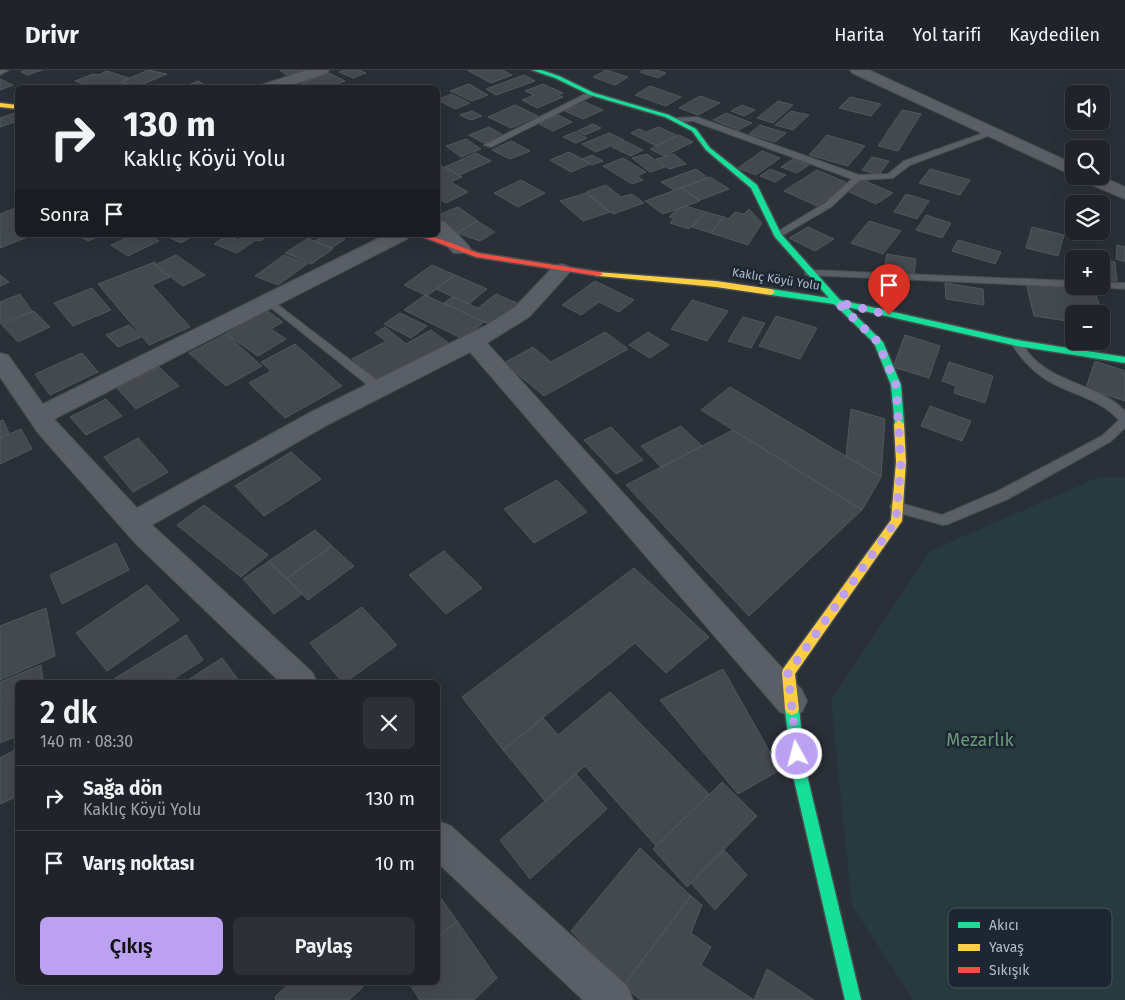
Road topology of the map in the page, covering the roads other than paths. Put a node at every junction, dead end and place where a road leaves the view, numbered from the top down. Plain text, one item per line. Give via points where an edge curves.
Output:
1 (272, 70) edge
2 (322, 70) edge
3 (536, 70) edge
4 (857, 70) edge
5 (292, 84) edge
6 (592, 94) junction
7 (0, 105) edge
8 (15, 107) edge
9 (676, 120) junction
10 (992, 133) junction
11 (488, 145) dead end
12 (1065, 167) edge
13 (858, 178) junction
14 (1106, 185) edge
15 (1125, 194) edge
16 (440, 228) edge
17 (778, 234) junction
18 (396, 237) edge
19 (428, 237) edge
20 (461, 249) junction
21 (561, 270) junction
22 (810, 274) junction
23 (1065, 284) edge
24 (1110, 285) edge
25 (1125, 286) edge
26 (269, 301) junction
27 (837, 302) junction
28 (473, 341) junction
29 (1017, 343) junction
30 (0, 360) edge
31 (1125, 360) edge
32 (379, 388) junction
33 (39, 416) junction
34 (1125, 420) edge
35 (897, 508) junction
36 (134, 522) junction
37 (298, 680) edge
38 (791, 701) junction
39 (440, 841) edge
40 (613, 1000) edge
41 (853, 1000) edge

1 - 5 street
2 - 5 street
3 - 6 street
4 - 10 street
6 - 9 street
6 - 11 lane
7 - 8 street
9 - 13 lane via 694,119
9 - 17 street via 694,130 708,149 754,187
10 - 12 street
10 - 13 lane via 907,163 890,176
13 - 17 lane via 828,205
14 - 15 street
16 - 20 street
17 - 22 street
18 - 26 street
19 - 20 street, Kaklıç Köyü Yolu
20 - 21 street, Kaklıç Köyü Yolu via 476,255
21 - 27 street, Kaklıç Köyü Yolu via 716,284
21 - 28 street via 522,312
22 - 23 lane
22 - 27 street
24 - 25 lane
26 - 32 lane
26 - 33 street
27 - 29 street, Kaklıç Köyü Yolu
27 - 35 street via 878,342 896,385 901,462
28 - 32 street
28 - 38 street
29 - 31 street, Kaklıç Köyü Yolu
29 - 34 lane via 1027,359 1050,377 1112,405
30 - 33 street
32 - 36 street
33 - 36 street
34 - 35 lane via 1106,439 1012,490 944,520
35 - 38 street via 896,521 788,673
36 - 37 street
38 - 41 street via 800,771
39 - 40 street

